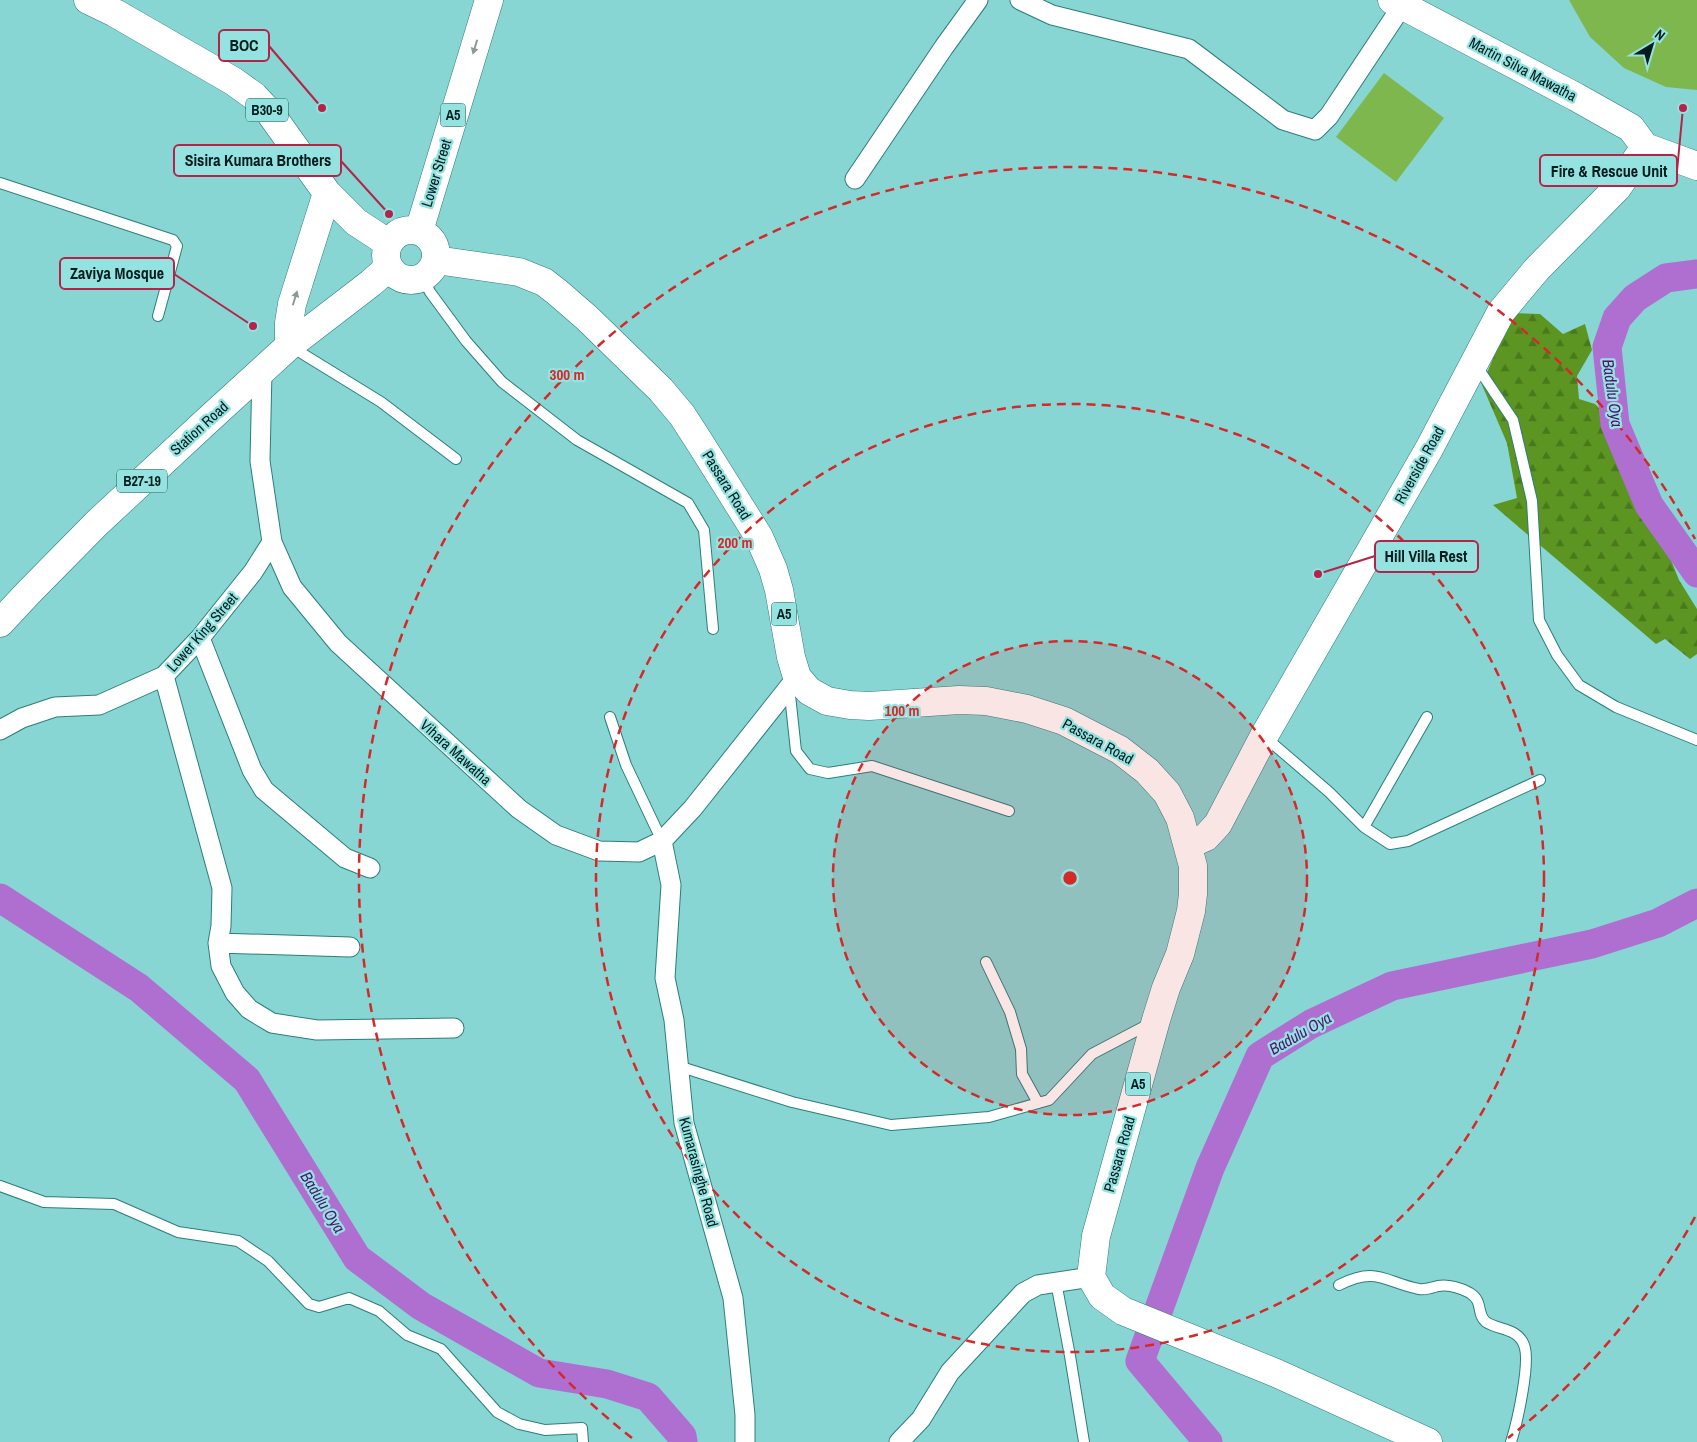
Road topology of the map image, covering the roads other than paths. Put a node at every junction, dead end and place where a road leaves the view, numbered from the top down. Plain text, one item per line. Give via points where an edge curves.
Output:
1 (88, 0) edge
2 (489, 0) edge
3 (978, 0) edge
4 (1020, 0) edge
5 (1397, 3) edge
6 (118, 7) edge
7 (1645, 147) junction
8 (1697, 166) edge
9 (855, 179) dead end
10 (0, 183) edge
11 (327, 193) junction
12 (418, 231) junction
13 (388, 256) junction
14 (429, 269) junction
15 (158, 316) dead end
16 (289, 346) junction
17 (1474, 362) junction
18 (262, 371) junction
19 (456, 459) dead end
20 (272, 542) junction
21 (0, 623) edge
22 (713, 629) dead end
23 (200, 638) junction
24 (164, 676) junction
25 (793, 681) junction
26 (610, 717) dead end
27 (1427, 717) dead end
28 (0, 730) edge
29 (1264, 736) junction
30 (1697, 740) edge
31 (1540, 780) dead end
32 (1010, 811) dead end
33 (1364, 827) junction
34 (662, 841) junction
35 (1188, 845) junction
36 (370, 868) dead end
37 (218, 943) junction
38 (350, 947) dead end
39 (986, 962) dead end
40 (1156, 1020) junction
41 (454, 1028) dead end
42 (678, 1066) junction
43 (1038, 1104) junction
44 (0, 1186) edge
45 (1091, 1277) junction
46 (1056, 1282) junction
47 (1339, 1285) dead end
48 (583, 1442) edge
49 (745, 1442) edge
50 (899, 1442) edge
51 (1084, 1442) edge
52 (1428, 1442) edge
53 (1511, 1442) edge

1 - 6 main road, B30-9
2 -> 12 main road, Lower Street / A5
3 - 9 street
4 - 5 street via 1052,16 1189,49 1283,120 1315,130 1328,116
5 - 7 main road, Martin Silva Mawatha via 1631,128
6 - 11 main road, B30-9 via 254,96 270,113
7 - 8 main road
7 - 17 main road, Riverside Road via 1617,188 1537,269 1501,312
10 - 15 lane via 173,240 177,246
11 - 13 main road, B30-9
16 -> 11 main road via 288,323 292,304
12 - 13 main road via 410,230 394,236
12 - 14 main road via 425,234 434,246
13 - 14 main road via 400,278 415,281
13 - 16 main road, Station Road / B27-19 via 371,283
14 - 22 lane via 430,292 502,382 577,440 688,503 704,530
14 - 25 main road, Passara Road / A5 via 519,272 544,282 587,318 661,390 702,446 758,537 773,569
16 - 18 main road, Station Road / B27-19
16 - 19 lane via 381,402
17 - 29 main road, Riverside Road via 1429,449
17 - 30 lane via 1513,420 1532,501 1539,620 1557,655 1580,685 1616,707
18 - 20 street, Vihara Mawatha via 260,462
18 - 21 main road, Station Road / B27-19 via 152,471
20 - 23 street, Lower King Street via 253,572
20 - 34 street, Vihara Mawatha via 292,587 338,643 520,809 556,835 599,851 638,852
23 - 24 street, Lower King Street
23 - 36 street via 252,770 264,790 345,858
24 - 28 street, Lower King Street via 99,705 55,707 22,718
24 - 37 street via 222,888
25 - 32 lane via 796,750 810,769 828,772 872,766
25 - 34 street, Vihara Mawatha via 693,808
25 - 35 main road, Passara Road / A5 via 836,703 869,706 936,700 986,701 1064,721 1120,750 1158,782 1175,807
26 - 34 lane via 626,765
27 - 33 lane
29 - 33 lane
29 - 35 main road, Riverside Road via 1218,824 1206,837
31 - 33 lane via 1408,841 1390,844
34 - 42 street, Kumarasinghe Road via 671,885 665,978 674,1020
35 - 40 main road, Passara Road / A5 via 1194,880 1191,911
37 - 38 street
37 - 41 street via 221,966 235,993 249,1009 272,1023 317,1030
39 - 43 lane via 1010,1012 1021,1049 1022,1074
40 - 43 lane via 1092,1054 1049,1100
40 - 45 main road, Passara Road / A5 via 1096,1236
42 - 43 lane via 792,1102 892,1125 989,1117
42 - 49 street, Kumarasinghe Road via 684,1123 733,1298 746,1415
44 - 48 lane via 44,1202 114,1204 178,1232 238,1241 268,1261 308,1304 319,1307 349,1298 379,1311 407,1336 441,1349 497,1412 520,1424 545,1430 582,1428
45 - 46 street
45 - 52 main road via 1102,1296 1124,1311 1276,1373
46 - 50 street via 1038,1285 1023,1293 950,1372 920,1419
46 - 51 lane
47 - 53 lane via 1364,1275 1387,1278 1420,1289 1452,1286 1476,1297 1480,1313 1488,1323 1508,1330 1524,1342 1522,1394

